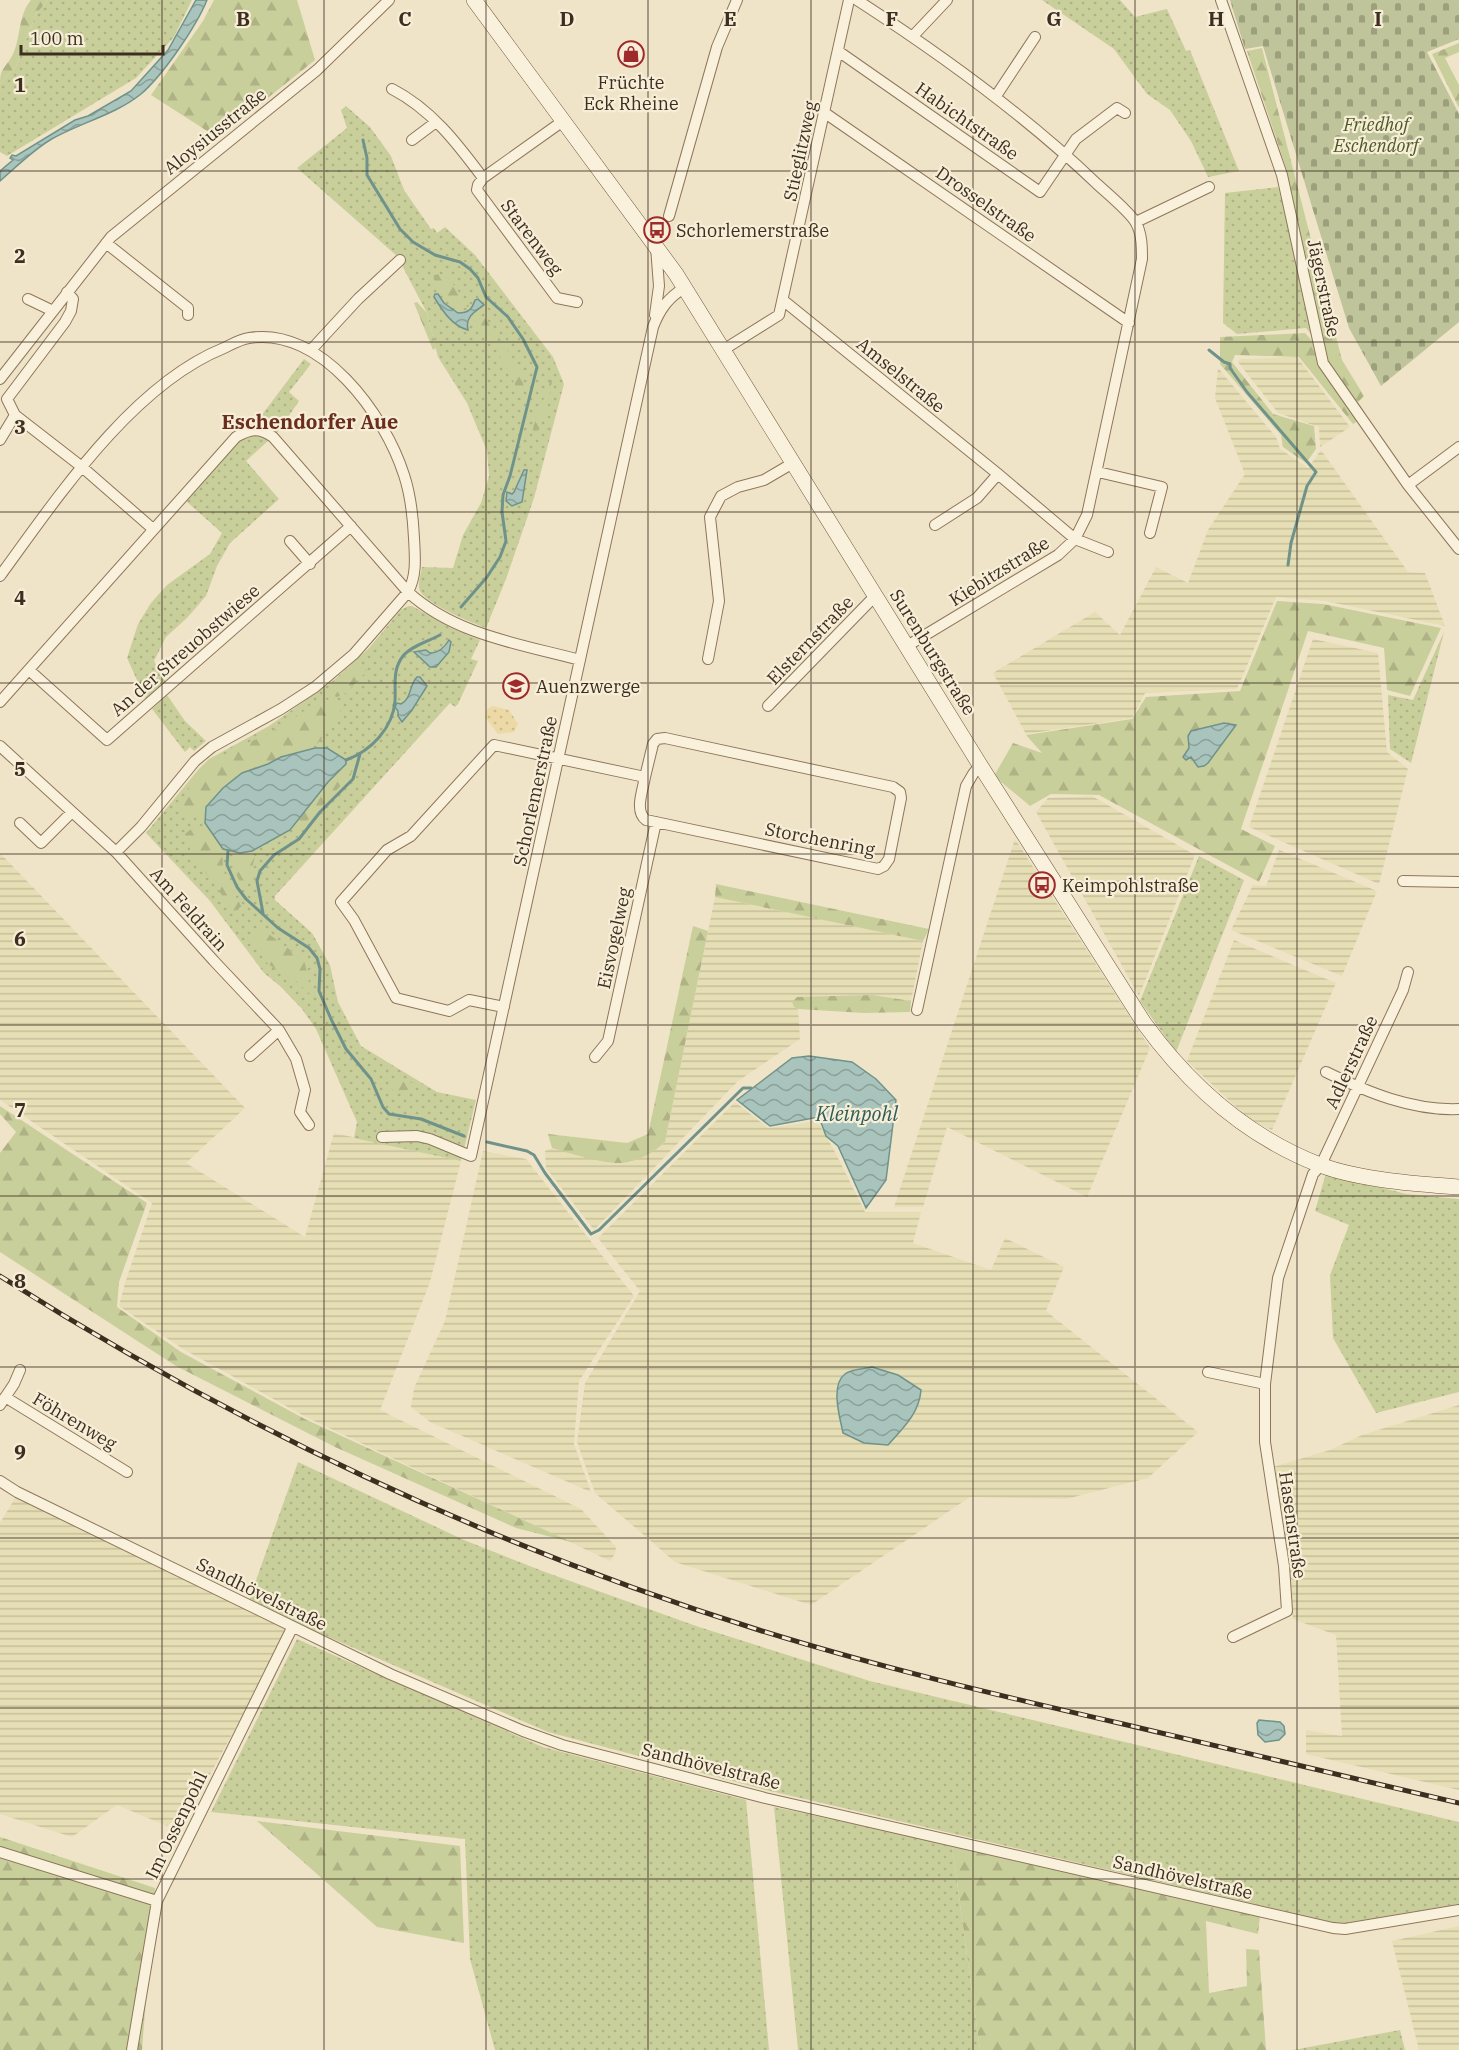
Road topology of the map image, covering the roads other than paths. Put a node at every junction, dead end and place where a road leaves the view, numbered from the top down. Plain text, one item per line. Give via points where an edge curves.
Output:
1 (389, 0) edge
2 (474, 0) edge
3 (737, 0) edge
4 (849, 0) edge
5 (857, 0) edge
6 (947, 0) edge
7 (1221, 0) edge
8 (913, 36) junction
9 (1035, 37) dead end
10 (837, 51) junction
11 (392, 89) dead end
12 (996, 96) junction
13 (825, 113) junction
14 (1125, 113) dead end
15 (563, 121) junction
16 (436, 122) junction
17 (412, 140) dead end
18 (1065, 153) junction
19 (483, 178) junction
20 (1209, 187) dead end
21 (669, 216) dead end
22 (1136, 222) junction
23 (106, 243) junction
24 (656, 247) junction
25 (400, 260) dead end
26 (684, 288) junction
27 (68, 292) junction
28 (28, 299) dead end
29 (784, 301) junction
30 (577, 302) dead end
31 (53, 311) junction
32 (188, 315) dead end
33 (1129, 323) junction
34 (653, 327) junction
35 (311, 350) junction
36 (723, 350) junction
37 (0, 379) edge
38 (4, 398) edge
39 (15, 416) junction
40 (0, 440) edge
41 (1459, 447) edge
42 (793, 463) junction
43 (82, 467) junction
44 (1098, 472) junction
45 (998, 474) junction
46 (1408, 484) junction
47 (935, 525) dead end
48 (351, 526) junction
49 (153, 529) junction
50 (1150, 533) dead end
51 (1075, 539) junction
52 (290, 541) dead end
53 (1459, 549) edge
54 (1108, 552) dead end
55 (310, 564) junction
56 (0, 576) edge
57 (408, 592) junction
58 (875, 596) junction
59 (907, 646) junction
60 (708, 659) dead end
61 (580, 660) junction
62 (29, 670) junction
63 (0, 702) edge
64 (768, 706) dead end
65 (0, 746) edge
66 (559, 759) junction
67 (980, 765) junction
68 (645, 777) junction
69 (71, 813) junction
70 (656, 822) junction
71 (20, 823) dead end
72 (116, 852) junction
73 (1403, 881) dead end
74 (1459, 882) edge
75 (1408, 972) dead end
76 (504, 1007) junction
77 (917, 1010) dead end
78 (279, 1030) junction
79 (250, 1056) dead end
80 (595, 1057) dead end
81 (1326, 1072) dead end
82 (1358, 1088) junction
83 (1459, 1109) edge
84 (309, 1125) dead end
85 (382, 1137) dead end
86 (1321, 1165) junction
87 (1459, 1187) edge
88 (20, 1370) dead end
89 (1208, 1372) dead end
90 (1265, 1384) junction
91 (3, 1401) edge
92 (127, 1472) dead end
93 (0, 1481) edge
94 (292, 1628) junction
95 (1233, 1638) dead end
96 (0, 1852) edge
97 (157, 1902) junction
98 (1459, 1910) edge
99 (132, 2050) edge

1 - 23 street, Aloysiusstraße via 318,70
2 - 15 street, Surenburgstraße
3 - 21 street via 717,47
4 - 10 street, Stieglitzweg
5 - 8 street
6 - 8 street
7 - 46 street, Jägerstraße via 1282,175 1323,363
8 - 12 street
9 - 12 street
10 - 13 street, Stieglitzweg
10 - 18 street, Habichtstraße via 1041,192
11 - 16 street, Starenweg via 412,99
12 - 18 street
13 - 29 street, Stieglitzweg
13 - 33 street, Drosselstraße
14 - 18 street via 1117,108 1076,139
15 - 19 street
15 - 24 street, Surenburgstraße
16 - 17 street
16 - 19 street, Starenweg
18 - 22 street
19 - 30 street, Starenweg via 477,190 557,297
20 - 22 street
22 - 33 street, Kiebitzstraße via 1142,240 1142,259
23 - 27 street, Aloysiusstraße
23 - 32 street via 188,308
24 - 26 street, Surenburgstraße
24 - 34 street, Schorlemerstraße via 659,286
25 - 35 street
26 - 34 street, Schorlemerstraße via 660,309
26 - 36 street, Surenburgstraße
27 - 31 street, Aloysiusstraße
27 - 38 street via 73,299 64,322
28 - 31 street
29 - 36 street, Stieglitzweg via 779,315
29 - 45 street, Amselstraße
31 - 37 street, Aloysiusstraße
33 - 44 street, Kiebitzstraße
34 - 61 street, Schorlemerstraße
35 - 43 street via 279,337 248,338 207,354 134,410
35 - 57 street via 371,408 391,443 412,511 416,565
36 - 42 street, Surenburgstraße
38 - 39 street
39 - 40 street
39 - 43 street
41 - 46 street
42 - 58 street, Surenburgstraße
42 - 60 street via 764,480 721,496 710,517 719,601
43 - 49 street
43 - 56 street
44 - 50 street via 1162,486
44 - 51 street, Kiebitzstraße via 1088,515
45 - 47 street via 977,498
45 - 51 street, Amselstraße
46 - 53 street, Jägerstraße
48 - 49 street via 273,437 255,429 236,438
48 - 55 street, An der Streuobstwiese
48 - 57 street
49 - 62 street
51 - 54 street, Amselstraße
51 - 59 street, Kiebitzstraße via 1058,555
52 - 55 street
55 - 62 street, An der Streuobstwiese via 107,740
57 - 61 street via 466,628
57 - 72 street via 354,654 315,687 195,761
58 - 59 street, Surenburgstraße
58 - 64 street, Elsternstraße
59 - 67 street, Surenburgstraße
61 - 66 street, Schorlemerstraße
62 - 63 street
65 - 69 street, Am Feldrain
66 - 68 street
66 - 76 street, Schorlemerstraße
66 - 76 street via 494,745 411,836 387,850 341,902 396,998 449,1011 469,1000
67 - 77 street via 966,786
67 - 86 street, Surenburgstraße via 1162,1049 1229,1114 1276,1144
68 - 70 street, Storchenring via 640,810 646,820
68 - 70 street, Storchenring via 653,744 664,738 893,787 902,798 889,859 878,869
69 - 71 street via 41,843
69 - 72 street, Am Feldrain
70 - 80 street, Eisvogelweg via 608,1041
72 - 78 street, Am Feldrain
73 - 74 street
75 - 82 street, Adlerstraße
76 - 85 street, Schorlemerstraße via 471,1156 417,1136
78 - 79 street
78 - 84 street, Am Feldrain via 296,1059 305,1090 300,1112
81 - 82 street
82 - 83 street via 1402,1103
82 - 86 street, Adlerstraße
86 - 87 street, Surenburgstraße via 1401,1182
86 - 90 street, Hasenstraße via 1313,1174 1278,1278
88 - 91 street, Föhrenweg
89 - 90 street
90 - 95 street, Hasenstraße via 1264,1442 1284,1566 1287,1611
91 - 92 street, Föhrenweg
93 - 94 street, Sandhövelstraße
94 - 97 street, Im Ossenpohl
94 - 98 street, Sandhövelstraße via 523,1731 562,1745 765,1798 1333,1928
96 - 97 street
97 - 99 street, Im Ossenpohl

